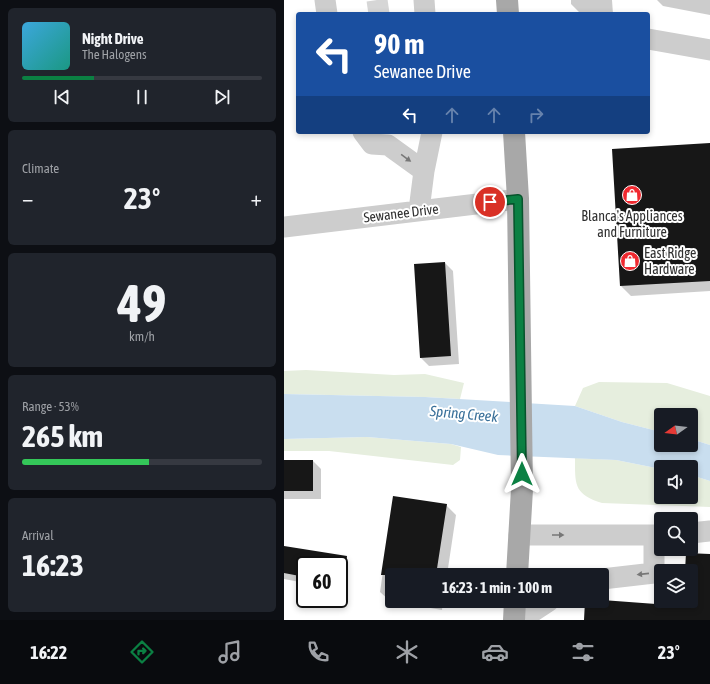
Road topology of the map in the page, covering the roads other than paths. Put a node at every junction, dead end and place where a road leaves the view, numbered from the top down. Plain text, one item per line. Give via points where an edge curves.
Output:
1 (325, 0) edge
2 (424, 0) edge
3 (506, 0) edge
4 (327, 12) edge
5 (425, 12) edge
6 (508, 12) edge
7 (650, 39) edge
8 (710, 50) edge
9 (364, 134) edge
10 (432, 134) edge
11 (514, 134) edge
12 (388, 138) edge
13 (424, 171) junction
14 (518, 199) junction
15 (419, 210) junction
16 (284, 227) edge
17 (710, 532) edge
18 (698, 533) edge
19 (519, 535) junction
20 (654, 535) edge
21 (655, 556) edge
22 (517, 568) edge
23 (609, 578) edge
24 (515, 608) edge
25 (538, 608) edge
26 (514, 620) edge
27 (520, 620) edge

1 - 4 street
2 - 5 street
3 - 6 main road
7 - 8 street
9 - 12 street via 372,144
10 - 13 street
11 - 14 main road
12 -> 13 street
13 - 15 street
14 - 15 street, Sewanee Drive
14 - 19 main road via 522,389 522,489
15 - 16 street, Sewanee Drive
17 - 18 street
19 -> 20 street
19 - 22 main road
21 -> 23 street via 654,573
24 - 26 main road
25 - 27 street

